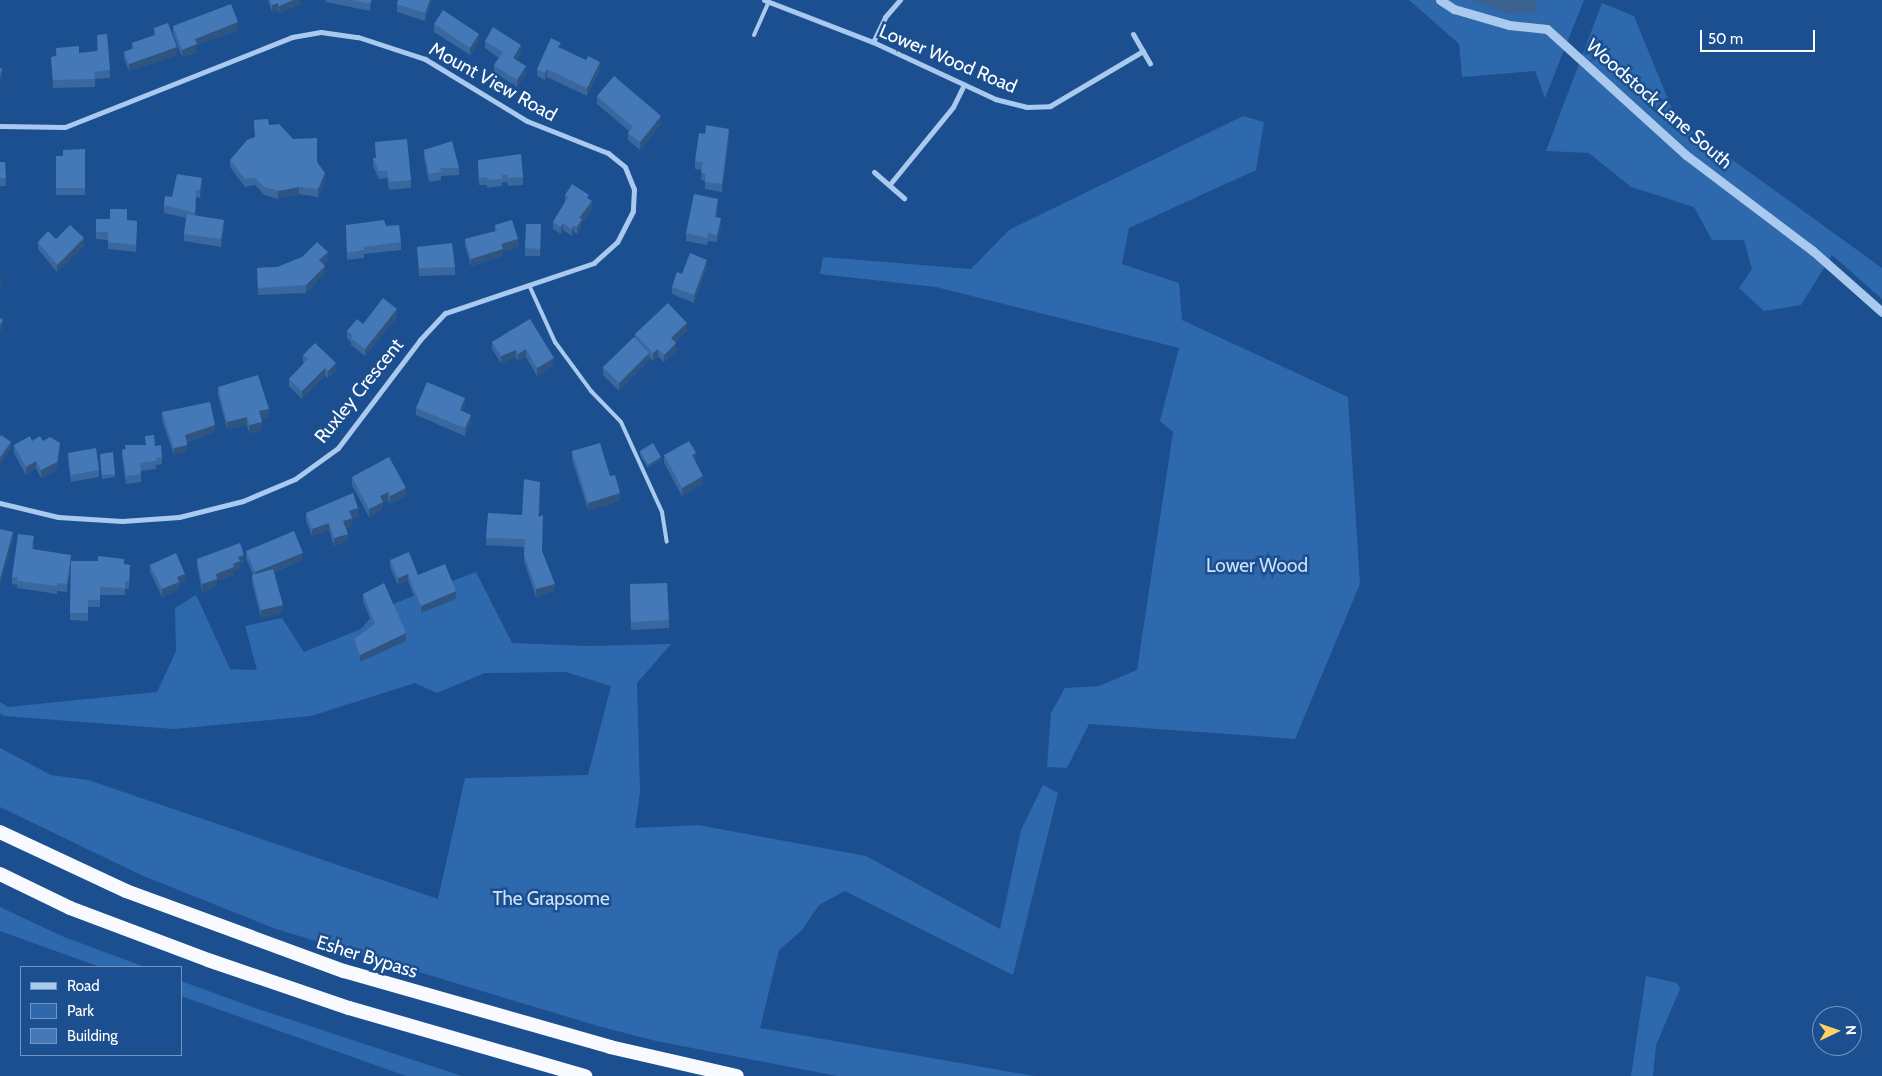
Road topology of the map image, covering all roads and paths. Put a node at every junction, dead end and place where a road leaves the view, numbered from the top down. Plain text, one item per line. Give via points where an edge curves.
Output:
1 (900, 0) edge
2 (1440, 0) edge
3 (766, 1) edge
4 (1133, 34) dead end
5 (754, 35) dead end
6 (873, 42) junction
7 (1143, 51) junction
8 (1150, 64) dead end
9 (964, 84) junction
10 (0, 126) edge
11 (874, 172) dead end
12 (890, 184) junction
13 (904, 198) dead end
14 (529, 285) junction
15 (1882, 312) edge
16 (0, 503) edge
17 (667, 542) dead end
18 (0, 832) edge
19 (0, 874) edge
20 (585, 1076) edge
21 (738, 1076) edge

1 - 6 street via 885,17
2 - 15 street, Woodstock Lane South via 1454,9 1509,24 1547,29 1686,155 1805,245
3 - 5 lane
3 - 6 street, Lower Wood Road
4 - 7 street
6 - 9 street, Lower Wood Road
7 - 8 street
7 - 9 street, Lower Wood Road via 1050,106 1012,104
9 - 12 street via 953,106
10 - 14 street, Mount View Road via 65,127 292,37 321,32 358,37 425,59 527,121 608,153 625,166 634,189 633,211 616,242 594,263
11 - 12 street
12 - 13 street
14 - 16 street, Ruxley Crescent via 445,313 420,340 338,448 295,479 243,501 179,517 122,521 58,517
14 - 17 lane via 555,342 591,390 621,422 662,512
18 - 21 highway, Esher Bypass via 126,891 344,971 610,1047
19 - 20 highway via 70,908 218,964 349,1008

